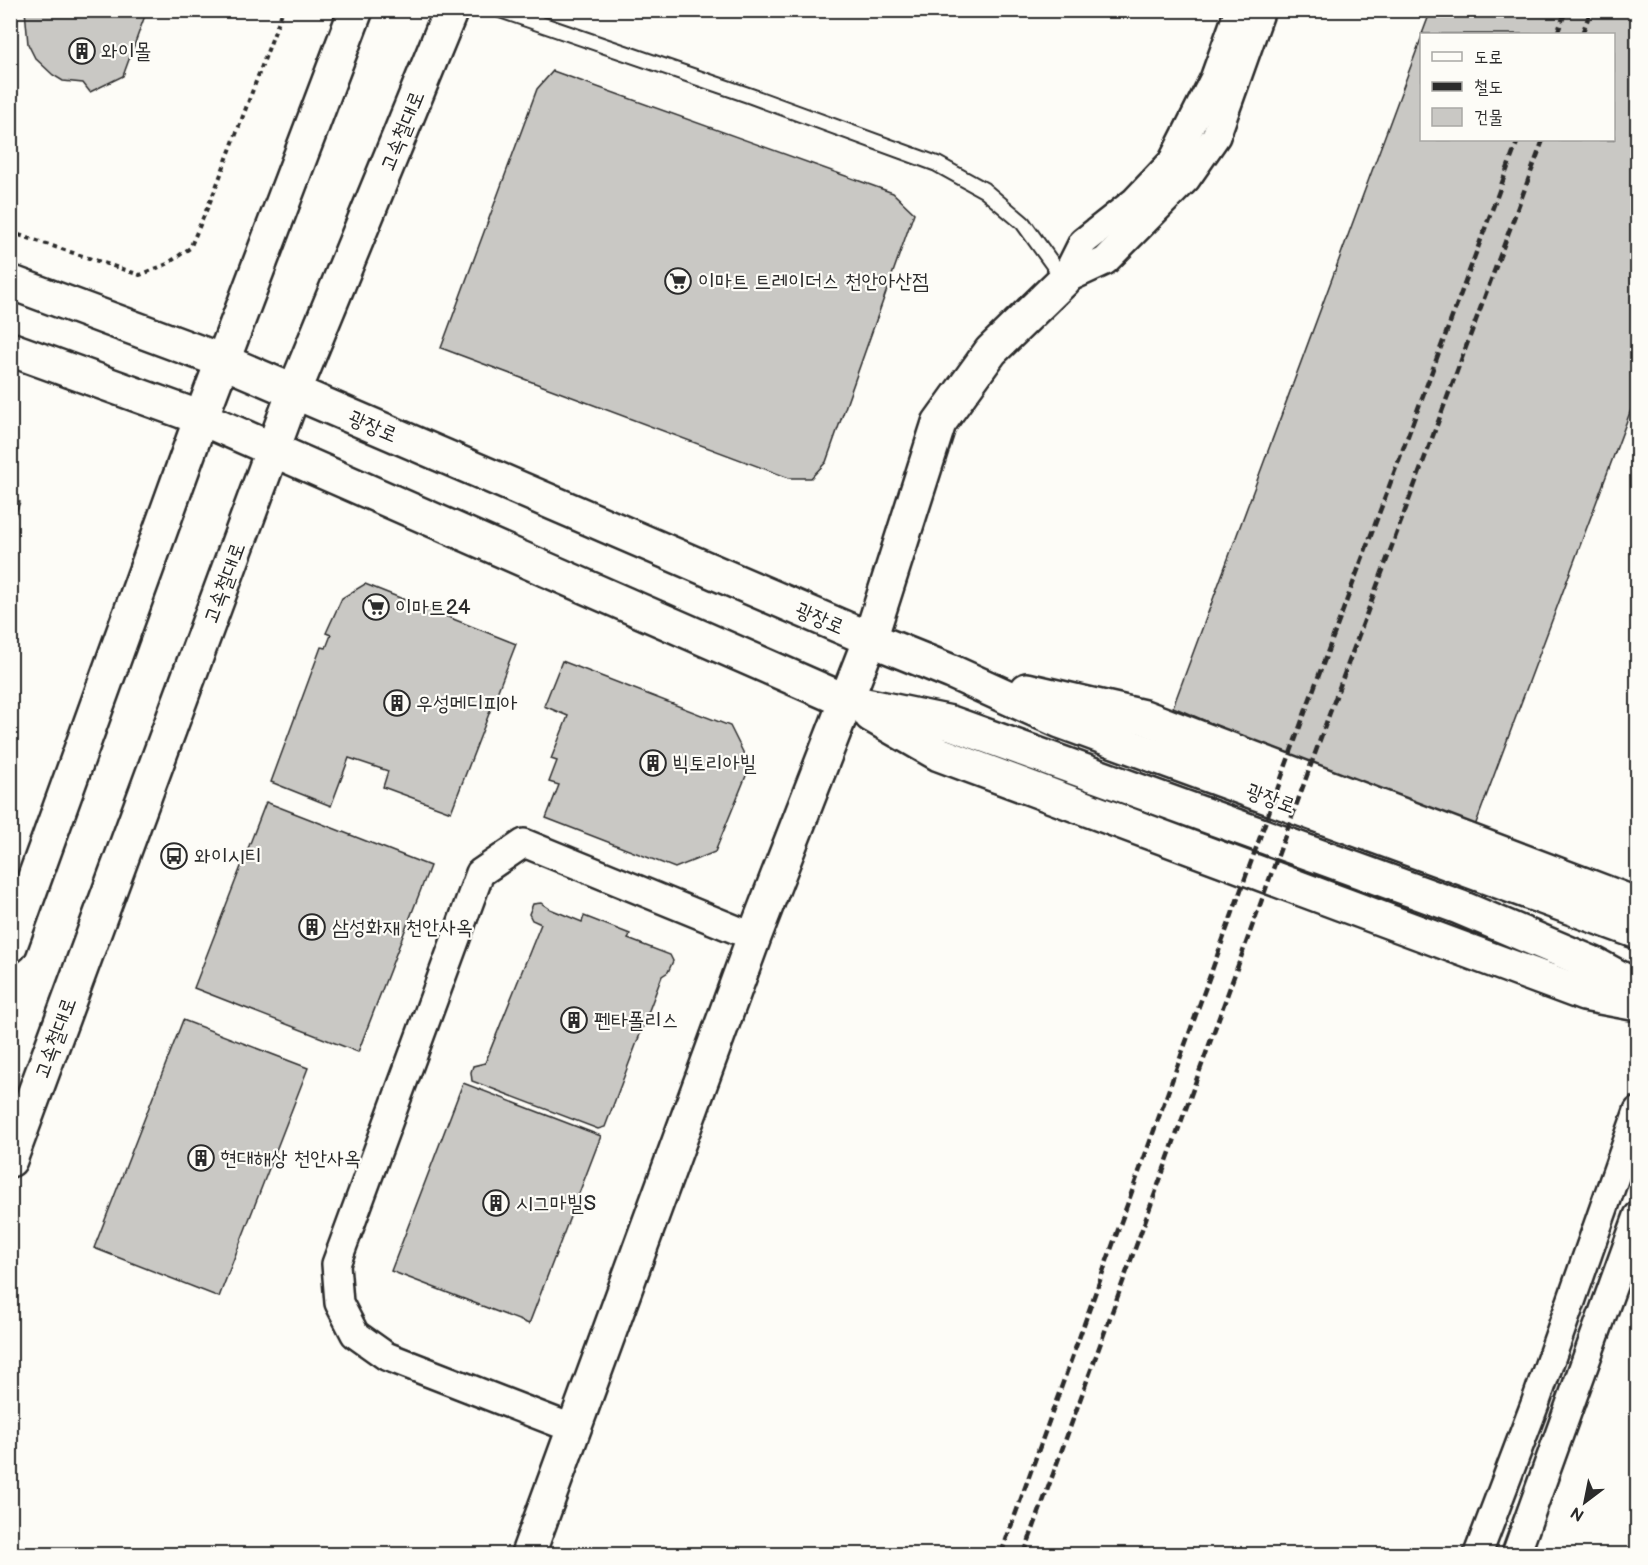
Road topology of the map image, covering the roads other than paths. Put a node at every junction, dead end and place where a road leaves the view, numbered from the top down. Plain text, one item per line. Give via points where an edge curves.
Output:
1 (356, 10) edge
2 (451, 10) edge
3 (500, 10) edge
4 (1239, 10) edge
5 (1261, 10) edge
6 (1064, 280) junction
7 (10, 282) edge
8 (10, 349) edge
9 (225, 362) junction
10 (294, 392) junction
11 (201, 418) junction
12 (273, 448) junction
13 (870, 639) junction
14 (952, 672) junction
15 (846, 701) junction
16 (1638, 908) edge
17 (1638, 932) edge
18 (754, 937) junction
19 (10, 946) edge
20 (1638, 988) edge
21 (1638, 1004) edge
22 (1638, 1111) edge
23 (10, 1160) edge
24 (1638, 1216) edge
25 (574, 1429) junction
26 (1518, 1549) edge
27 (528, 1554) edge
28 (1478, 1554) edge

1 - 9 main road
2 - 10 main road, 고속철대로
3 - 6 lane via 937,164 984,190 1023,223
4 - 6 street via 1214,79 1172,162 1134,201 1083,242
5 - 6 street via 1216,136 1186,179 1105,261
6 - 13 main road via 991,351 939,423
7 - 9 main road, 광장로
8 - 11 main road, 광장로
9 - 10 main road, 광장로
9 - 11 main road
10 - 12 main road, 고속철대로
10 - 13 main road, 광장로
11 - 12 main road, 광장로
11 - 19 main road
12 - 15 main road, 광장로
12 - 23 main road, 고속철대로
13 - 14 main road, 광장로
13 - 15 main road
14 - 16 main road via 1144,717
14 - 17 main road, 광장로 via 1060,721
15 - 18 main road
15 - 20 main road, 광장로 via 962,726 1459,907 1594,964
15 - 21 main road via 939,754 1584,994
18 - 25 main road
18 - 25 street via 524,843 480,873 340,1253 336,1264 339,1303 355,1334 386,1356
22 - 28 street
24 - 26 street
25 - 27 main road

